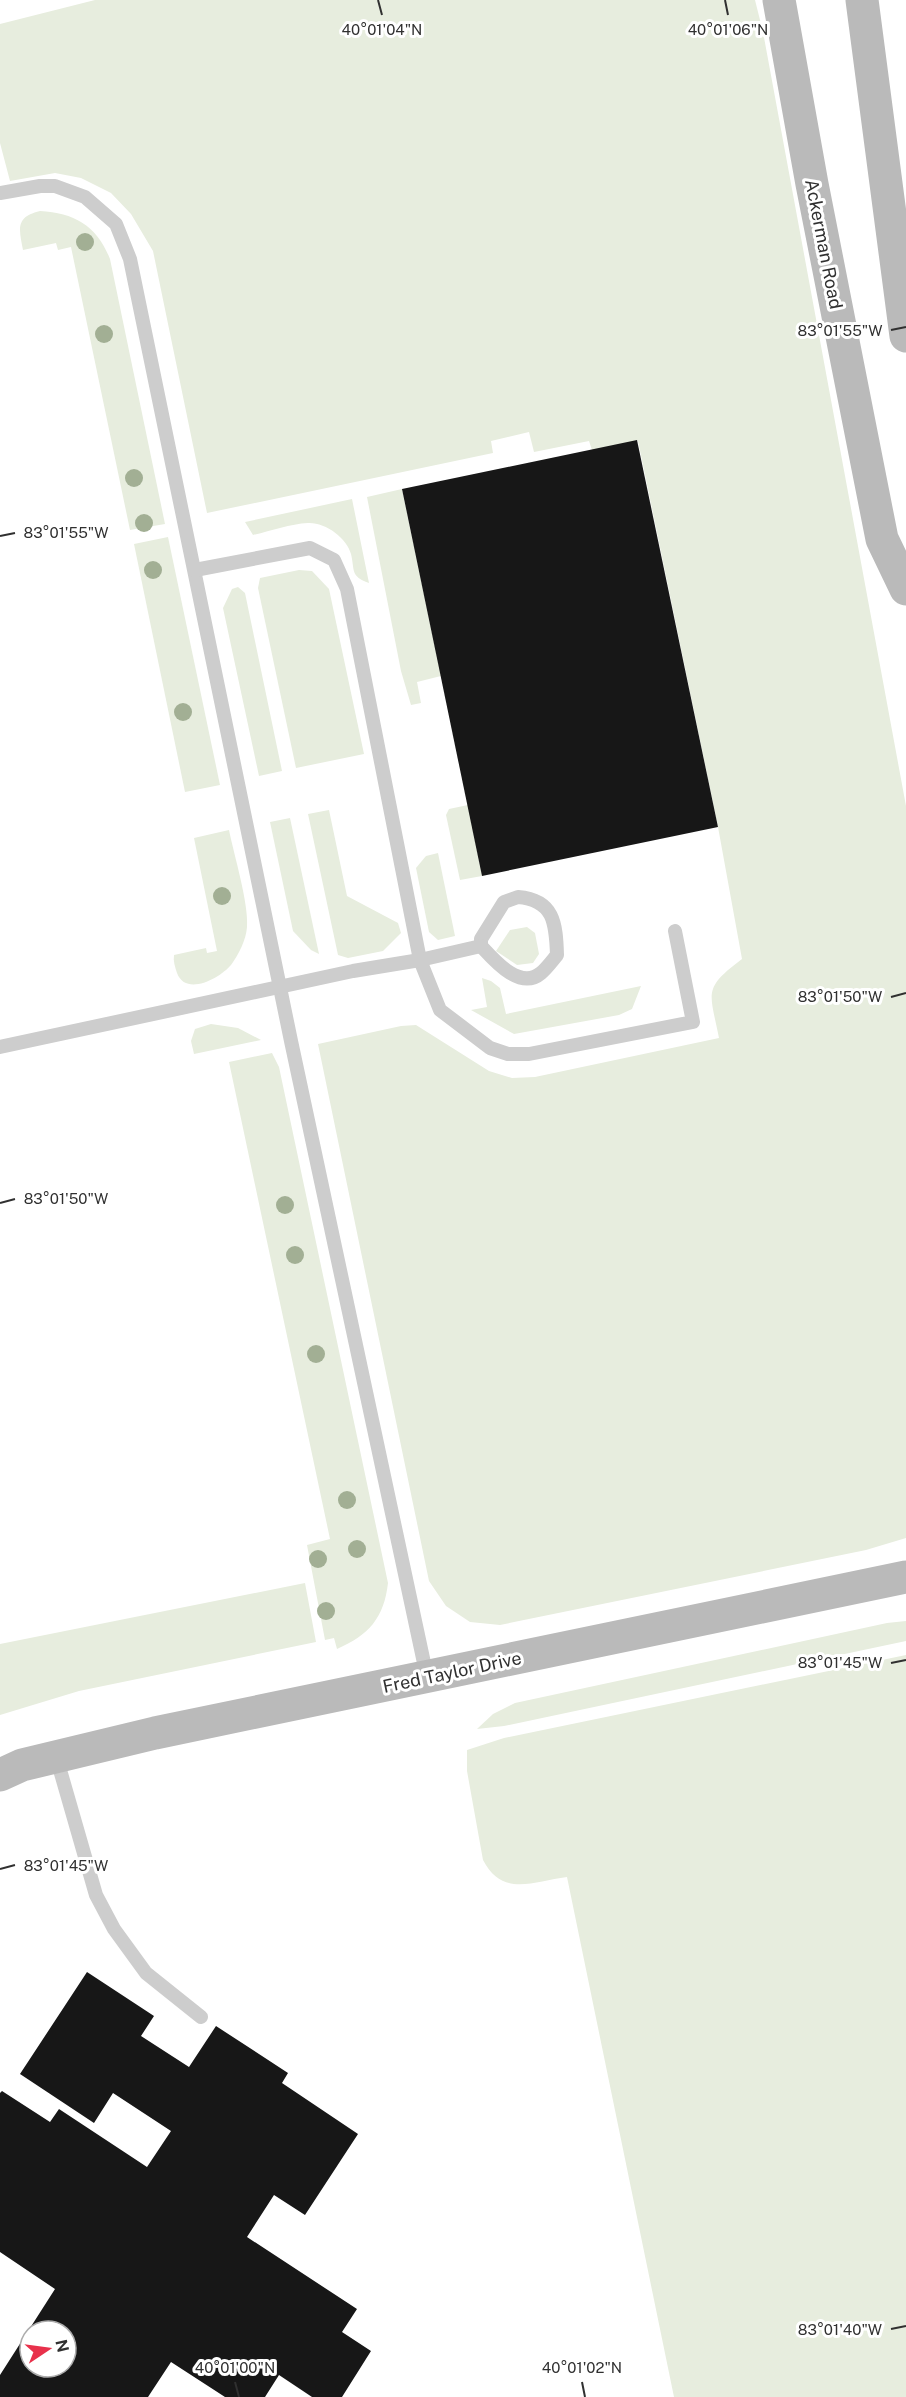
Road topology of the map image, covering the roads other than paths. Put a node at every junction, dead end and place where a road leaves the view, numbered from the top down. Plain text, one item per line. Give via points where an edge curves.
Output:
1 (779, 0) edge
2 (862, 0) edge
3 (0, 194) edge
4 (906, 336) edge
5 (195, 570) junction
6 (906, 589) edge
7 (675, 931) dead end
8 (481, 946) junction
9 (420, 960) junction
10 (280, 988) junction
11 (0, 1047) edge
12 (906, 1577) edge
13 (427, 1677) junction
14 (56, 1756) junction
15 (0, 1775) edge
16 (201, 2018) dead end

1 - 6 main road, Ackerman Road via 882,539
2 - 4 main road
3 - 5 lane via 55,186 85,197 116,224 130,259
5 - 9 lane via 310,548 334,560 347,589
5 - 10 lane
7 - 9 lane via 693,1022 529,1054 508,1054 490,1048 440,1010
8 - 8 lane via 502,969 522,978 539,975 557,955 557,931 549,909 535,898 518,897 504,902 481,939
8 - 9 lane
9 - 10 lane
10 - 11 lane
10 - 13 lane
12 - 13 main road, Fred Taylor Drive
13 - 14 main road, Fred Taylor Drive
14 - 15 main road, Fred Taylor Drive
14 - 16 lane via 96,1895 114,1929 146,1973

